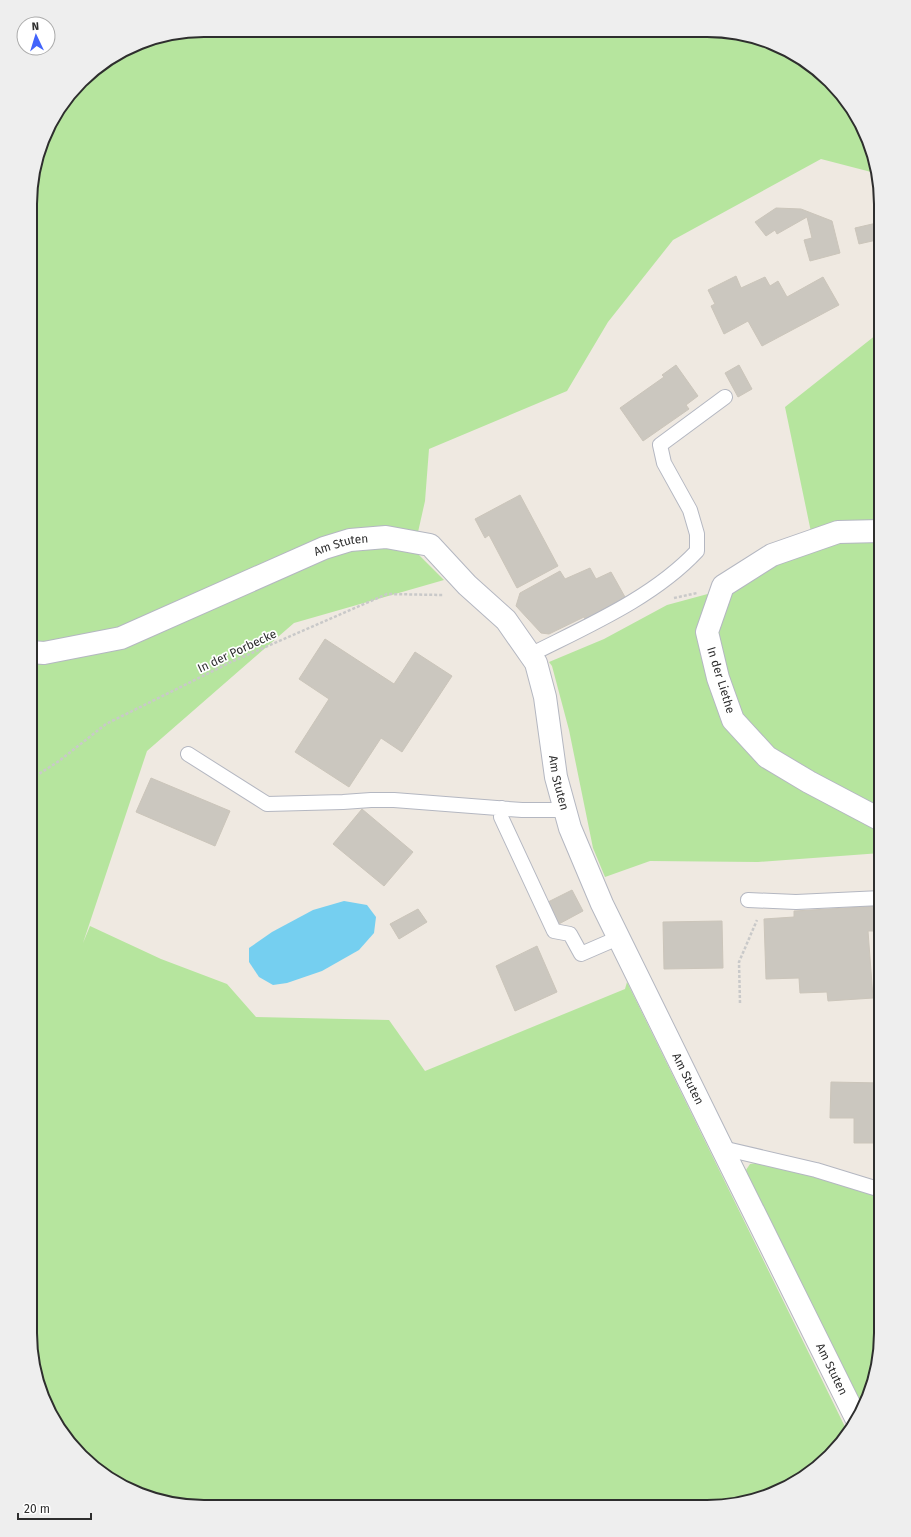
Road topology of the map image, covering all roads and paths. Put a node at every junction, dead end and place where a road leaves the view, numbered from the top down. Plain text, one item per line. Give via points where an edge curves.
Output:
1 (725, 397) dead end
2 (874, 531) edge
3 (467, 584) junction
4 (37, 652) edge
5 (530, 655) junction
6 (188, 754) dead end
7 (37, 775) edge
8 (502, 808) junction
9 (565, 810) junction
10 (874, 816) edge
11 (874, 898) edge
12 (748, 900) dead end
13 (765, 901) junction
14 (618, 938) junction
15 (740, 1003) dead end
16 (722, 1148) junction
17 (874, 1188) edge
18 (854, 1413) edge

1 - 5 lane via 660,445 664,463 690,510 697,534 697,551 681,568 641,595 605,617
2 - 10 street, In der Liethe via 838,532 772,555 723,586 707,632 718,678 733,720 767,757
3 - 4 street, Am Stuten via 430,545 386,536 350,540 324,548 121,638
3 - 5 street, Am Stuten via 506,620
3 - 7 path, In der Porbecke via 444,595 387,594 231,662 106,724
5 - 9 street, Am Stuten via 536,663 545,697 556,777
6 - 8 lane via 267,804 394,800
8 - 9 lane
8 - 14 lane via 501,817 554,931 570,934 581,954
9 - 14 street, Am Stuten via 570,828
11 - 13 lane
12 - 13 lane
13 - 15 path via 739,962
14 - 16 street, Am Stuten
16 - 17 lane via 816,1170
16 - 18 street, Am Stuten

